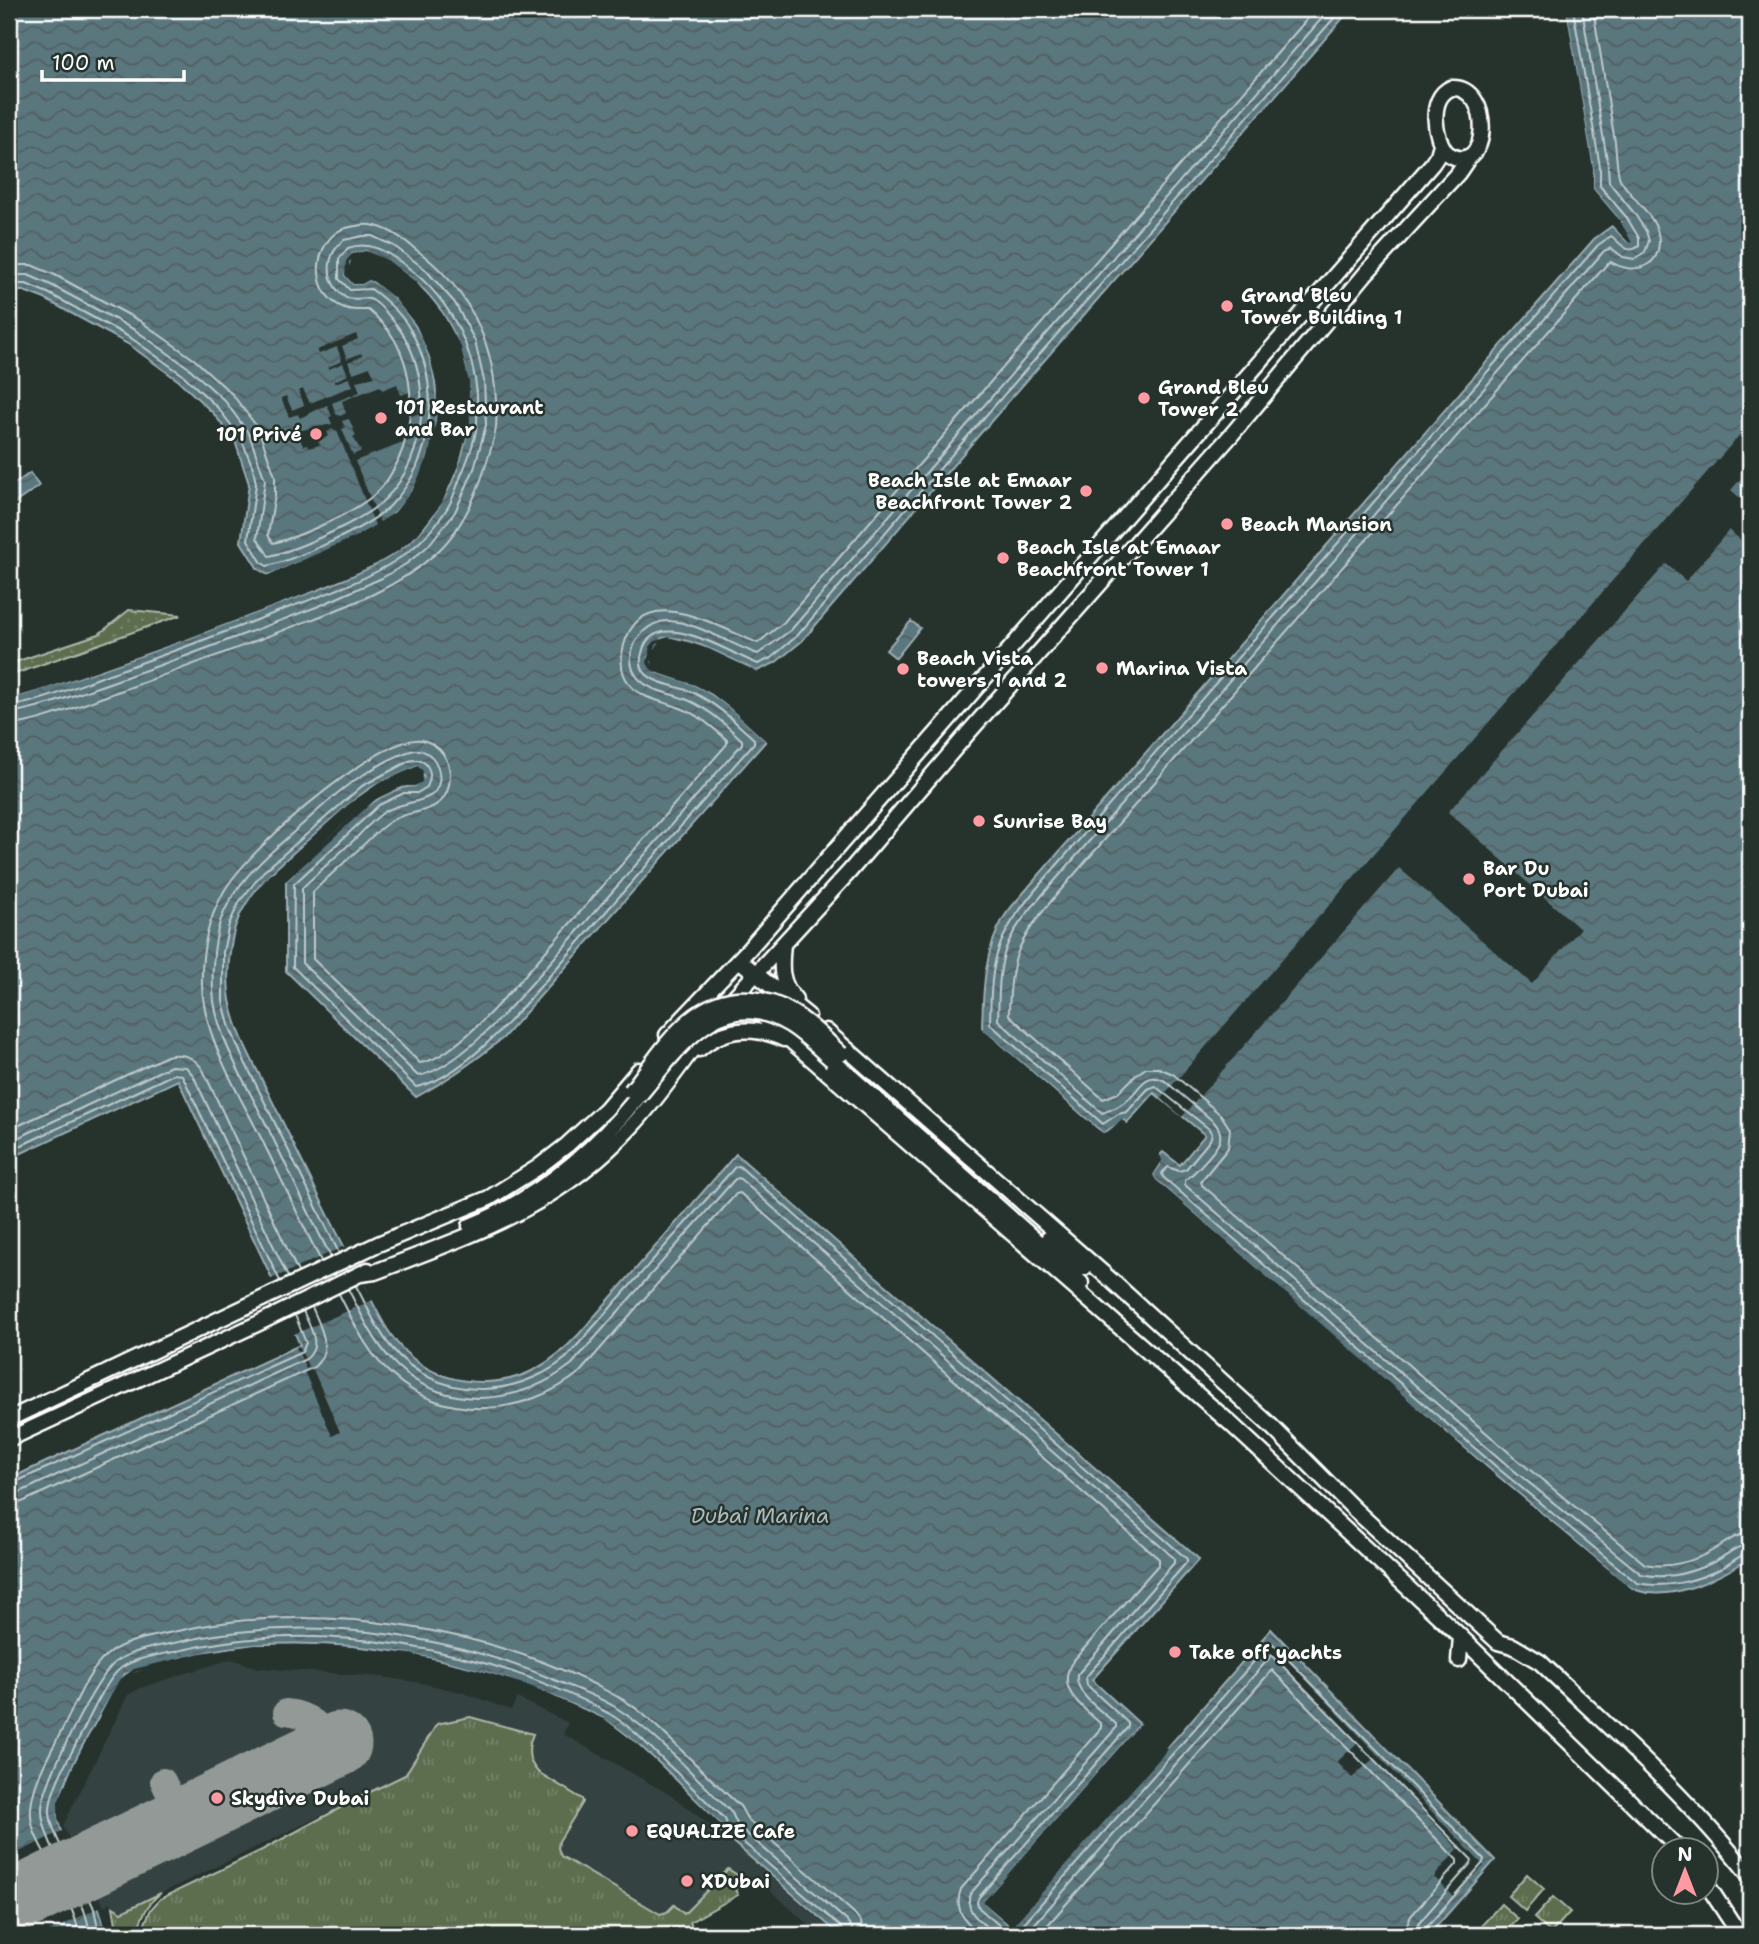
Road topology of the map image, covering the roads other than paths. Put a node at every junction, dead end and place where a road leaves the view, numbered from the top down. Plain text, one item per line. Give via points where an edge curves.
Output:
1 (1441, 144) junction
2 (1469, 157) junction
3 (1405, 196) junction
4 (1400, 237) junction
5 (1265, 341) dead end
6 (1263, 359) junction
7 (1219, 410) junction
8 (1195, 437) junction
9 (1177, 441) dead end
10 (1188, 484) junction
11 (982, 683) junction
12 (980, 720) junction
13 (783, 944) junction
14 (738, 960) junction
15 (755, 975) junction
16 (720, 978) junction
17 (738, 994) junction
18 (817, 1023) junction
19 (793, 1043) junction
20 (836, 1057) junction
21 (684, 1060) junction
22 (634, 1095) junction
23 (915, 1108) junction
24 (933, 1111) dead end
25 (944, 1190) dead end
26 (965, 1193) junction
27 (351, 1258) junction
28 (1108, 1272) junction
29 (360, 1274) junction
30 (1079, 1293) junction
31 (1080, 1308) dead end
32 (1102, 1312) junction
33 (9, 1419) edge
34 (9, 1439) edge
35 (1265, 1457) junction
36 (1295, 1483) junction
37 (1297, 1503) dead end
38 (1353, 1509) junction
39 (1461, 1637) junction
40 (1459, 1660) dead end
41 (1666, 1836) edge
42 (1750, 1876) edge
43 (1720, 1904) edge
44 (1740, 1935) edge

1 - 2 street via 1452,156
1 - 2 street via 1436,102 1451,88 1465,90 1477,106 1482,135 1479,148
1 - 3 street via 1436,159
2 - 4 street
3 - 4 street via 1419,207
3 - 6 street
4 - 10 street
5 - 6 street
6 - 7 street
7 - 8 street
7 - 10 street via 1231,414 1231,424 1193,468
8 - 9 street
8 - 11 street
10 - 12 street
11 - 12 street via 997,678 1002,682 976,714
11 - 14 street
12 - 13 street
13 - 15 street
13 - 18 street via 784,986
14 - 15 street
14 - 16 street
15 - 17 street
15 - 18 street
16 - 17 street
16 - 27 street via 606,1109 552,1157 480,1202
17 - 19 street
17 - 21 street
18 - 23 street
19 - 21 street via 769,1033 734,1031 715,1037
19 - 26 street
20 - 22 street, bridge via 764,1014 728,1014 690,1036
20 - 28 street via 1053,1244 1088,1271
20 - 32 street via 1049,1252 1098,1301
21 - 29 street via 617,1142 545,1198 486,1230
22 - 27 street via 579,1146 514,1193 457,1222 369,1256
22 - 29 street via 616,1124 525,1198
23 - 24 street
23 - 28 street
25 - 26 street
26 - 30 street
27 - 33 street
28 - 38 street
29 - 34 street
30 - 31 street
30 - 32 street
32 - 35 street
35 - 36 street
35 - 38 street via 1268,1446 1278,1445 1337,1504
36 - 37 street
36 - 39 street
38 - 42 street via 1498,1642 1540,1662 1681,1794
39 - 40 street
39 - 41 street
43 - 44 street

